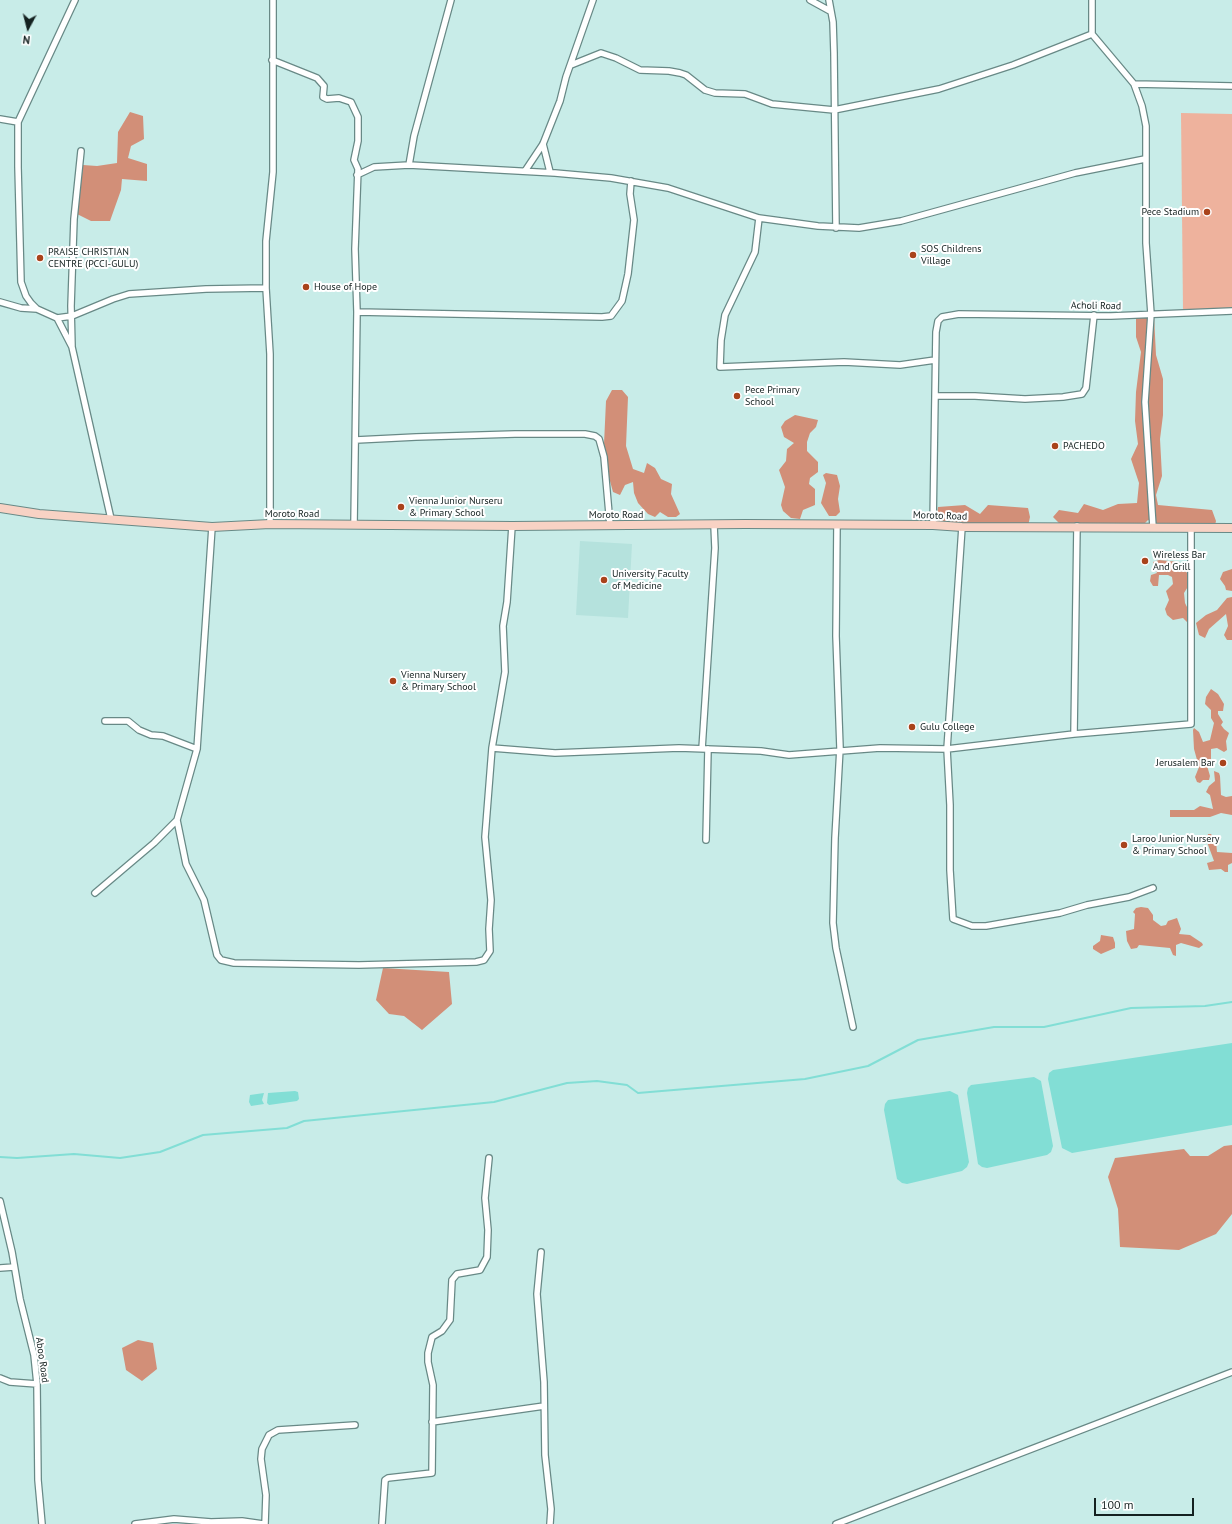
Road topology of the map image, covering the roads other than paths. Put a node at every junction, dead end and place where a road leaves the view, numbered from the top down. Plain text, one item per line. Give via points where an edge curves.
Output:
1 (75, 0) edge
2 (273, 0) edge
3 (451, 0) edge
4 (593, 0) edge
5 (810, 0) edge
6 (829, 0) edge
7 (1092, 0) edge
8 (830, 11) junction
9 (1092, 34) junction
10 (272, 60) junction
11 (571, 65) junction
12 (1134, 84) junction
13 (1232, 86) edge
14 (834, 110) junction
15 (0, 119) edge
16 (18, 122) junction
17 (543, 144) junction
18 (81, 151) dead end
19 (1145, 159) junction
20 (409, 165) junction
21 (525, 171) junction
22 (550, 172) junction
23 (357, 175) junction
24 (630, 181) junction
25 (760, 218) junction
26 (836, 228) junction
27 (266, 288) junction
28 (0, 302) edge
29 (37, 309) junction
30 (1232, 311) edge
31 (357, 312) junction
32 (1151, 314) junction
33 (1094, 315) junction
34 (72, 316) junction
35 (57, 318) junction
36 (72, 347) junction
37 (935, 360) junction
38 (935, 396) junction
39 (356, 440) junction
40 (0, 508) edge
41 (111, 519) junction
42 (270, 524) junction
43 (354, 524) junction
44 (837, 524) junction
45 (610, 525) junction
46 (714, 525) junction
47 (933, 525) junction
48 (512, 526) junction
49 (1077, 526) junction
50 (212, 527) junction
51 (962, 527) junction
52 (1152, 527) junction
53 (1191, 528) junction
54 (1232, 528) edge
55 (105, 721) dead end
56 (1074, 734) junction
57 (492, 748) junction
58 (197, 749) junction
59 (705, 749) junction
60 (947, 749) junction
61 (839, 752) junction
62 (177, 820) junction
63 (706, 840) dead end
64 (1153, 888) dead end
65 (95, 893) dead end
66 (853, 1026) dead end
67 (489, 1158) dead end
68 (0, 1201) edge
69 (541, 1252) dead end
70 (14, 1267) junction
71 (0, 1268) edge
72 (1232, 1372) edge
73 (0, 1378) edge
74 (37, 1384) junction
75 (544, 1406) junction
76 (432, 1422) junction
77 (355, 1425) dead end
78 (42, 1524) edge
79 (135, 1524) edge
80 (264, 1524) edge
81 (382, 1524) edge
82 (550, 1524) edge
83 (836, 1524) edge

1 - 16 street
2 - 10 street
3 - 20 street via 414,136
4 - 11 street
5 - 8 street
6 - 8 street
7 - 9 street
8 - 14 street via 833,22
9 - 12 street
9 - 14 street via 1013,66 938,89
10 - 23 street via 317,78 324,86 323,97 351,102 358,117 357,150 354,159
10 - 27 street via 273,172 266,226
11 - 14 street via 601,53 640,70 669,71 686,75 705,90 715,93 745,94 772,104
11 - 17 street
12 - 13 street
12 - 19 street via 1146,126
14 - 26 street
15 - 16 street
16 - 29 street via 21,282 26,296
17 - 21 street
17 - 22 street
18 - 34 street via 74,219
19 - 26 street via 1075,173 881,226
19 - 32 street via 1146,243
20 - 21 street
20 - 23 street via 374,167
21 - 22 street
22 - 24 street
23 - 31 street
24 - 25 street via 668,188
24 - 31 street via 634,220 628,274 620,305 611,316
25 - 26 street
25 - 37 street via 755,252 725,315 720,367 844,362 900,365
27 - 34 street via 129,294 113,298
27 - 42 street via 270,354
28 - 29 street
29 - 35 street
30 - 32 street, Acholi Road
31 - 39 street
32 - 33 street, Acholi Road
32 - 52 street via 1145,402
33 - 37 street, Acholi Road via 947,315 938,321
33 - 38 street via 1086,388 1082,394 1024,399
34 - 35 street
34 - 36 street
35 - 36 street
36 - 41 street
37 - 38 street
38 - 47 street
39 - 43 street
39 - 45 street via 516,434 595,436 599,439 604,457
40 - 41 main road, Moroto Road via 39,514
41 - 50 main road, Moroto Road
42 - 43 main road, Moroto Road
42 - 50 main road, Moroto Road
43 - 48 main road, Moroto Road
44 - 46 main road, Moroto Road
44 - 47 main road, Moroto Road
44 - 61 street
45 - 46 main road, Moroto Road
45 - 48 main road, Moroto Road
46 - 59 street
47 - 51 main road, Moroto Road
48 - 57 street via 503,626 505,672
49 - 51 main road, Moroto Road
49 - 52 main road, Moroto Road
49 - 56 street
50 - 58 street
51 - 60 street
52 - 53 main road, Moroto Road
53 - 54 main road, Moroto Road
53 - 56 street via 1191,724
55 - 58 street via 128,721 139,730
56 - 60 street
57 - 59 street via 555,753
57 - 62 street via 485,837 491,900 490,947 484,960 476,962 359,965 234,963 221,960 217,955 204,900 186,864
58 - 62 street
59 - 61 street via 789,755
59 - 63 street
60 - 61 street via 880,748
60 - 64 street via 951,910 954,920 972,926 986,926 1129,898
61 - 66 street via 833,923
62 - 65 street
67 - 76 street via 484,1198 488,1230 487,1257 480,1270 457,1274 454,1277 450,1320 448,1325 432,1337 428,1362 433,1385
68 - 70 street, Aboo Road
69 - 75 street via 537,1294
70 - 71 street
70 - 74 street, Aboo Road via 34,1355
72 - 83 street
73 - 74 street via 10,1382
74 - 78 street, Aboo Road via 38,1480
75 - 76 street
75 - 82 street
76 - 81 street via 432,1473 385,1480
77 - 80 street via 278,1430 264,1440 261,1459 266,1495
79 - 80 street via 174,1519

